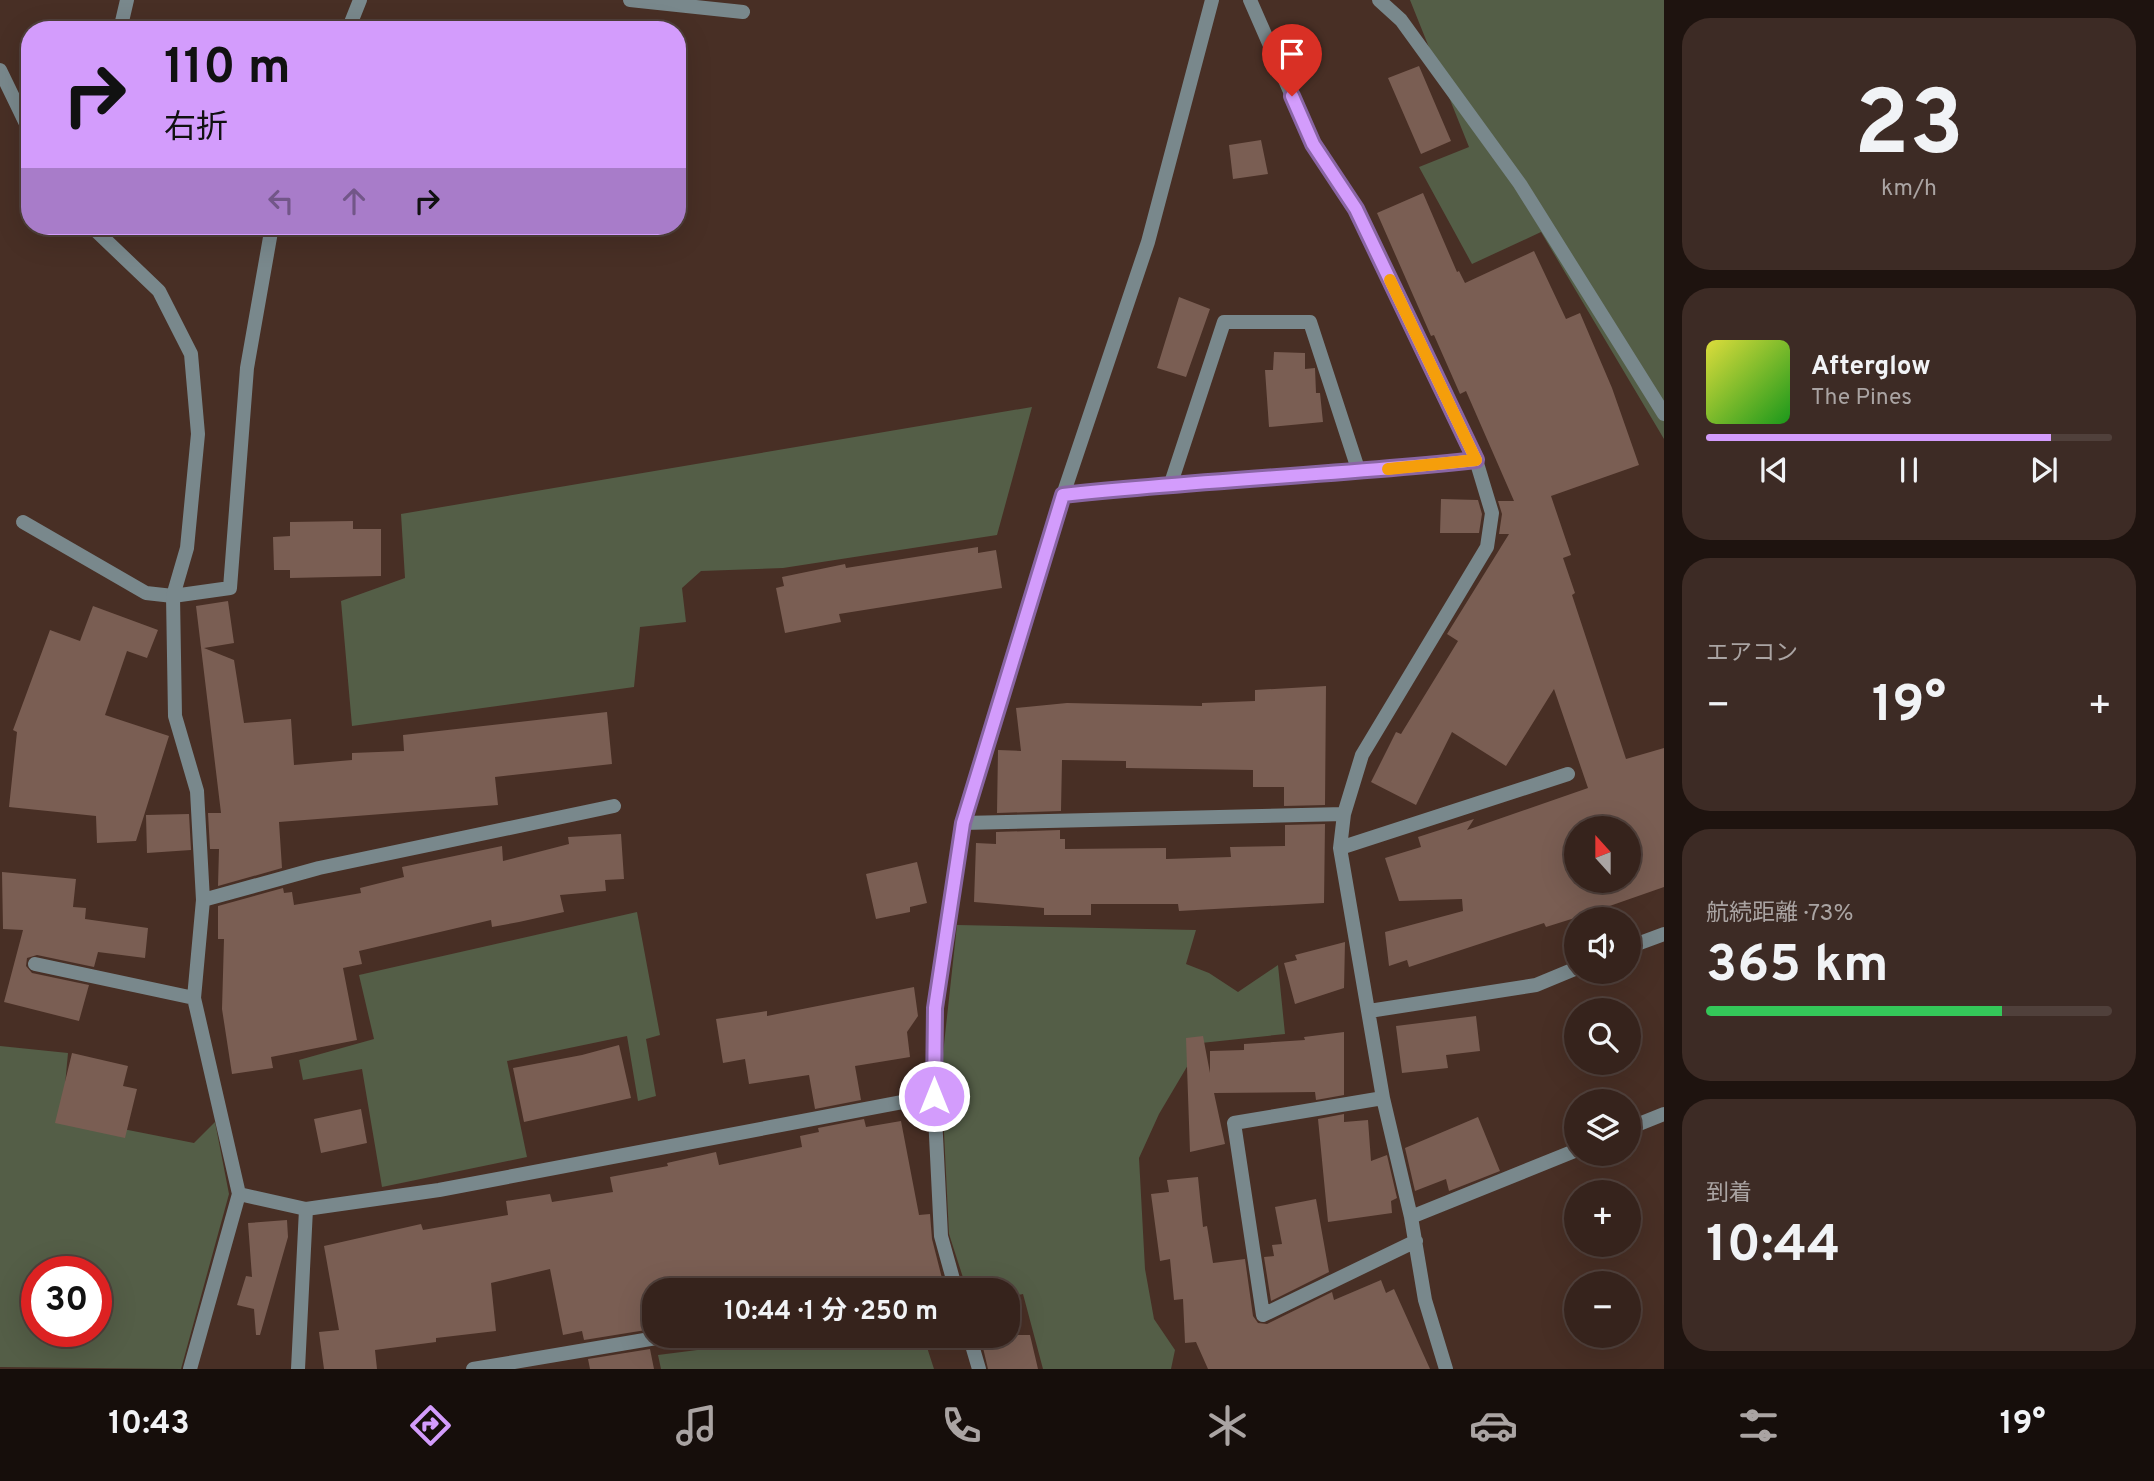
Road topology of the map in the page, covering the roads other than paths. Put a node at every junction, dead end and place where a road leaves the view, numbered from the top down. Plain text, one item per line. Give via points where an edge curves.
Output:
1 (127, 0) edge
2 (360, 0) edge
3 (630, 0) edge
4 (1212, 0) edge
5 (1250, 0) edge
6 (1379, 0) edge
7 (1400, 0) edge
8 (743, 12) dead end
9 (1401, 20) junction
10 (122, 21) edge
11 (352, 21) edge
12 (0, 70) edge
13 (21, 113) edge
14 (100, 235) edge
15 (270, 235) edge
16 (1664, 414) edge
17 (1476, 460) junction
18 (1359, 472) junction
19 (1171, 483) junction
20 (1063, 495) junction
21 (23, 522) dead end
22 (173, 596) junction
23 (1568, 774) dead end
24 (614, 807) dead end
25 (1344, 814) junction
26 (963, 823) junction
27 (1340, 848) junction
28 (203, 900) junction
29 (1664, 933) edge
30 (1641, 942) edge
31 (35, 964) dead end
32 (1564, 973) edge
33 (194, 998) junction
34 (1369, 1011) junction
35 (934, 1096) junction
36 (1383, 1098) junction
37 (1664, 1114) edge
38 (1641, 1123) edge
39 (1564, 1155) edge
40 (239, 1194) junction
41 (306, 1209) junction
42 (1411, 1217) junction
43 (1416, 1241) junction
44 (953, 1278) edge
45 (642, 1340) edge
46 (973, 1348) edge
47 (190, 1369) edge
48 (298, 1369) edge
49 (473, 1369) edge
50 (979, 1369) edge
51 (1446, 1369) edge

1 - 10 street
2 - 11 street
3 - 8 street
4 - 20 street via 1148,242
5 - 17 street via 1313,144 1356,209
6 - 9 street
7 - 9 street
9 - 16 street via 1520,184
12 - 13 street
14 - 22 street via 159,291 191,354 198,434 187,548
15 - 22 street via 247,368 230,588
17 - 18 street
17 - 25 street via 1492,513 1487,547 1362,755
18 - 19 street
18 - 19 street via 1310,323 1224,323
19 - 20 street
20 - 26 street
21 - 22 street via 146,593
22 - 28 street via 175,716 197,791
23 - 27 street
24 - 28 street via 318,869
25 - 26 street
25 - 27 street
26 - 35 street via 935,1008
27 - 34 street
28 - 33 street
29 - 30 street
31 - 33 street
32 - 34 street via 1536,985
33 - 40 street
34 - 36 street
35 - 41 street via 439,1190
35 - 44 street via 941,1236
36 - 42 street
36 - 43 street via 1234,1123 1263,1315
37 - 38 street
39 - 42 street
40 - 41 street
40 - 47 street
41 - 48 street
42 - 43 street
43 - 51 street via 1425,1300
45 - 49 street
46 - 50 street

